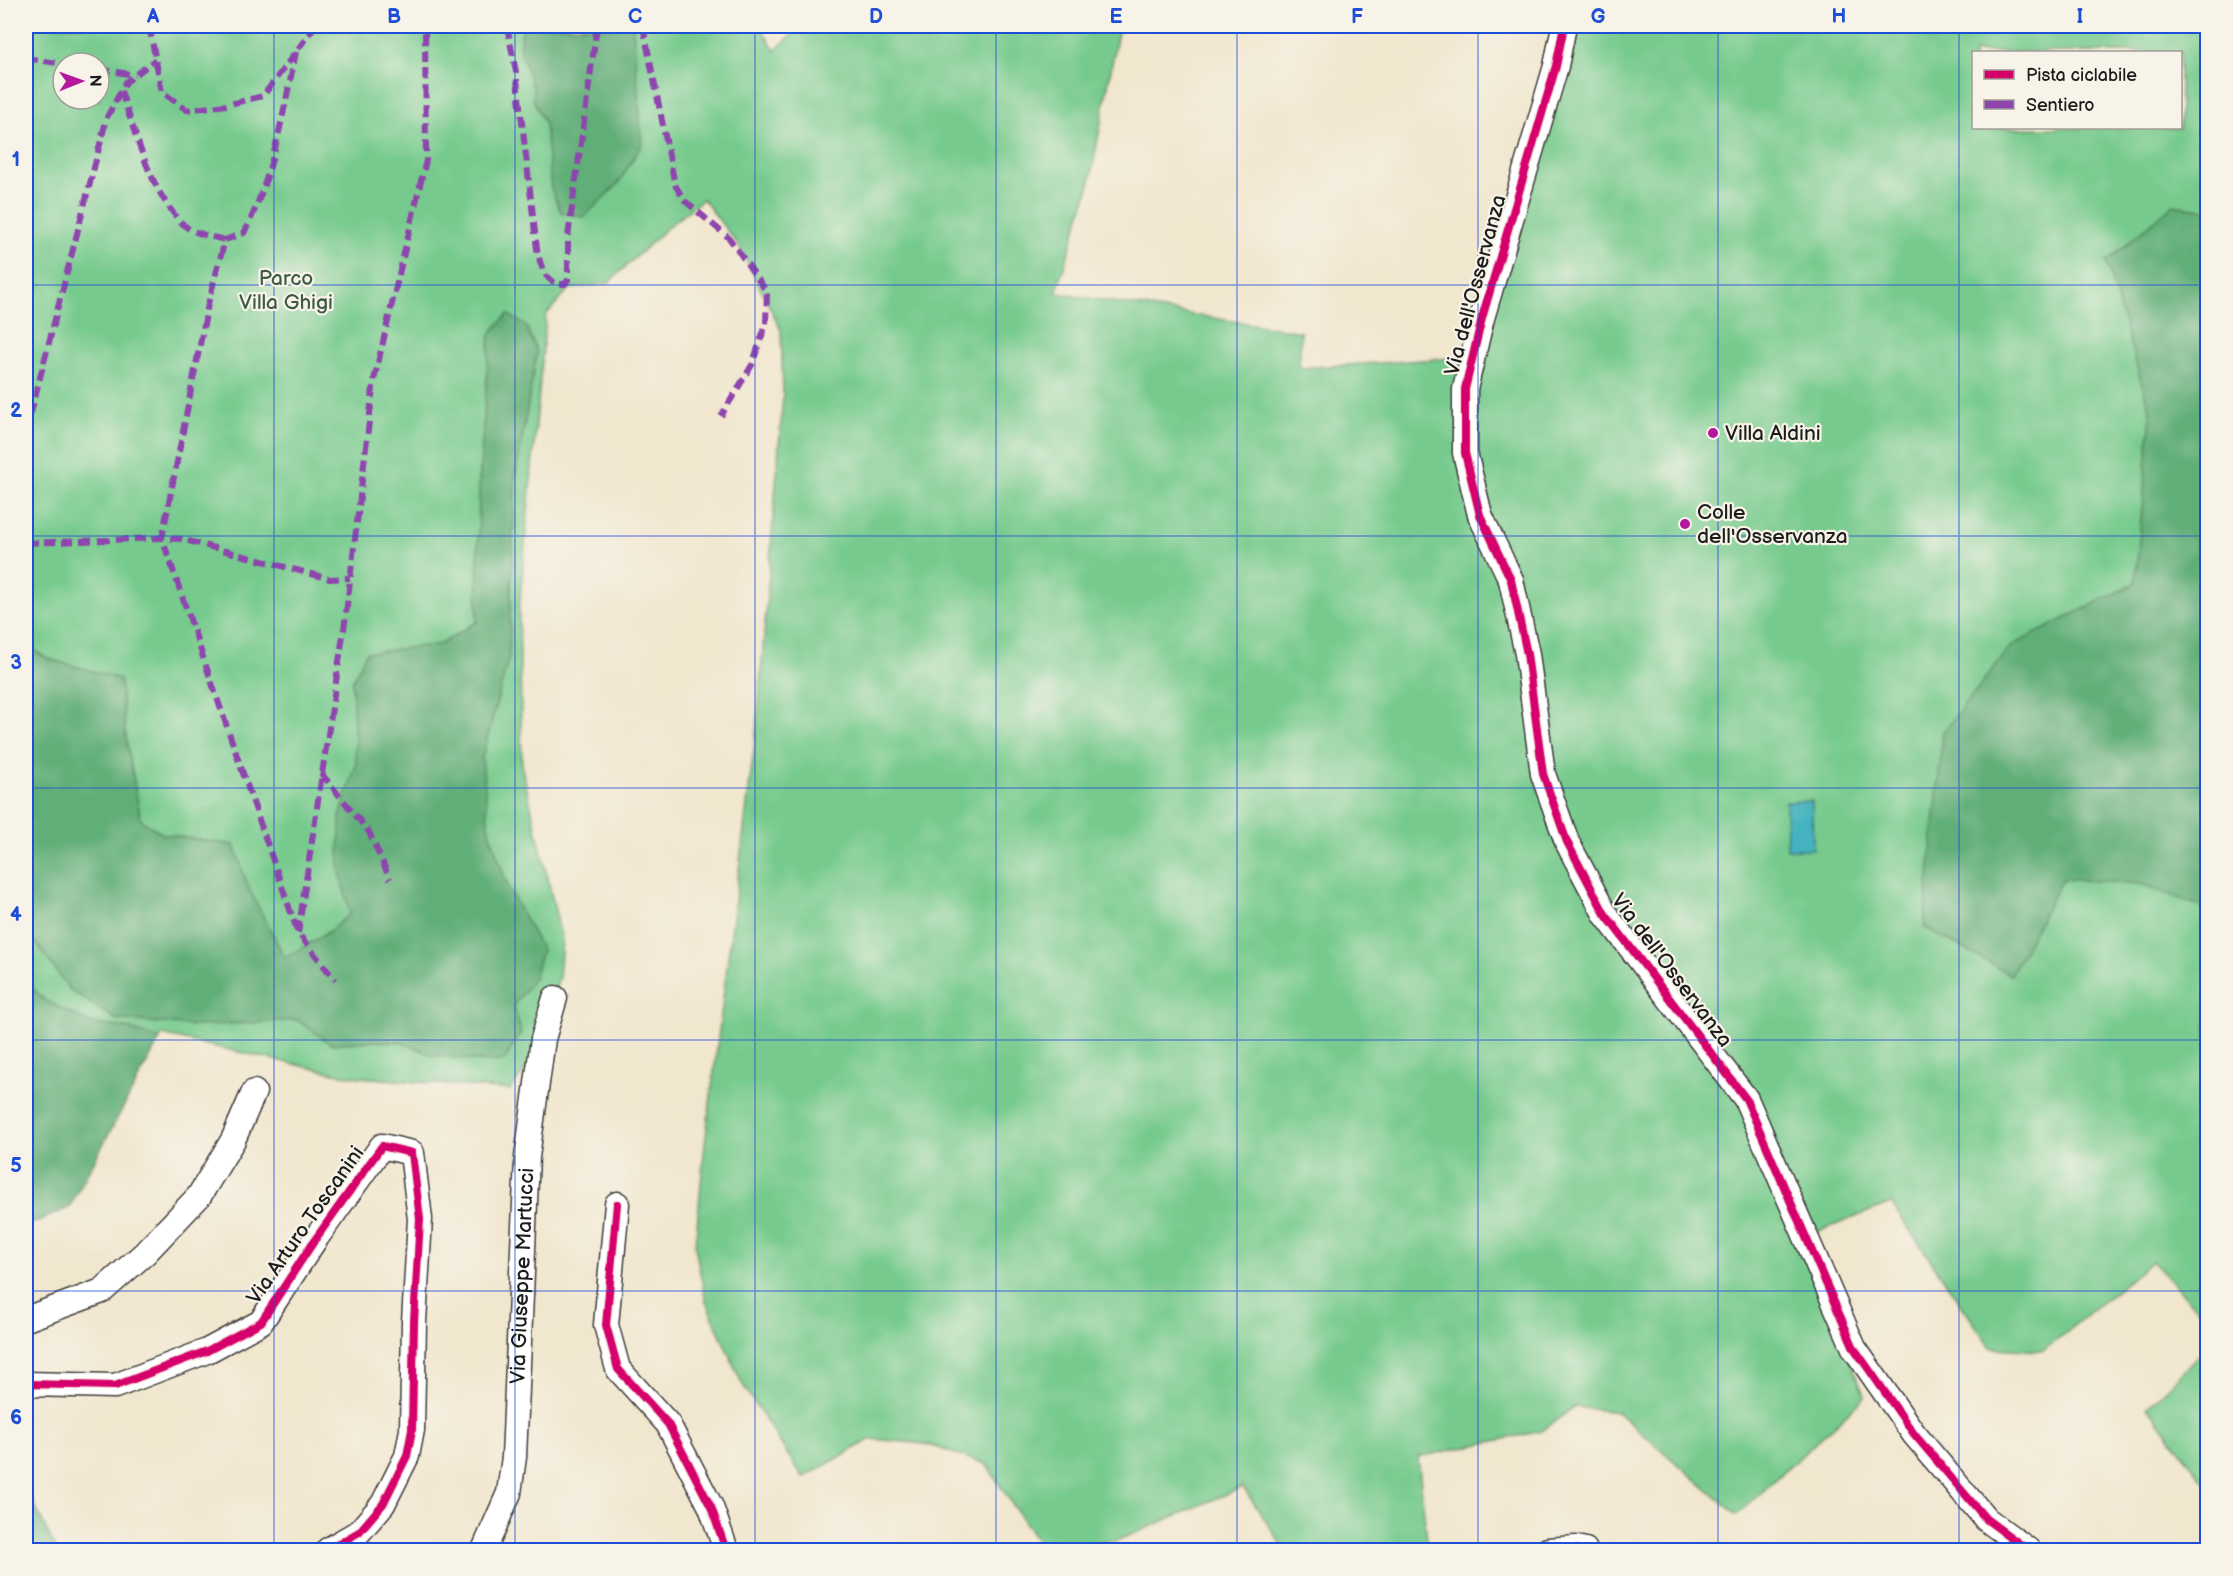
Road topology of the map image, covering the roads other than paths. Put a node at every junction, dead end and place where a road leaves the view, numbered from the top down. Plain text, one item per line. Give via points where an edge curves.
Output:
1 (1564, 26) edge
2 (555, 998) dead end
3 (254, 1092) dead end
4 (617, 1204) dead end
5 (26, 1319) edge
6 (26, 1384) edge
7 (328, 1551) edge
8 (484, 1551) edge
9 (726, 1551) edge
10 (1548, 1551) edge
11 (1585, 1551) edge
12 (2028, 1551) edge

1 - 12 street, Via dell'Osservanza via 1465,389 1465,453 1480,515 1511,580 1527,654 1543,774 1566,842 1605,914 1746,1099 1854,1348 1914,1434 1986,1519
2 - 8 street, Via Giuseppe Martucci via 543,1039 527,1157 514,1457 509,1493
3 - 5 street via 233,1140 199,1196 145,1253 102,1291
4 - 9 street via 606,1325 618,1369 668,1424 711,1507
6 - 7 street, Via Arturo Toscanini via 115,1386 207,1351 261,1322 382,1146 412,1153 420,1219 412,1430 406,1456 383,1504 359,1532
10 - 11 street

